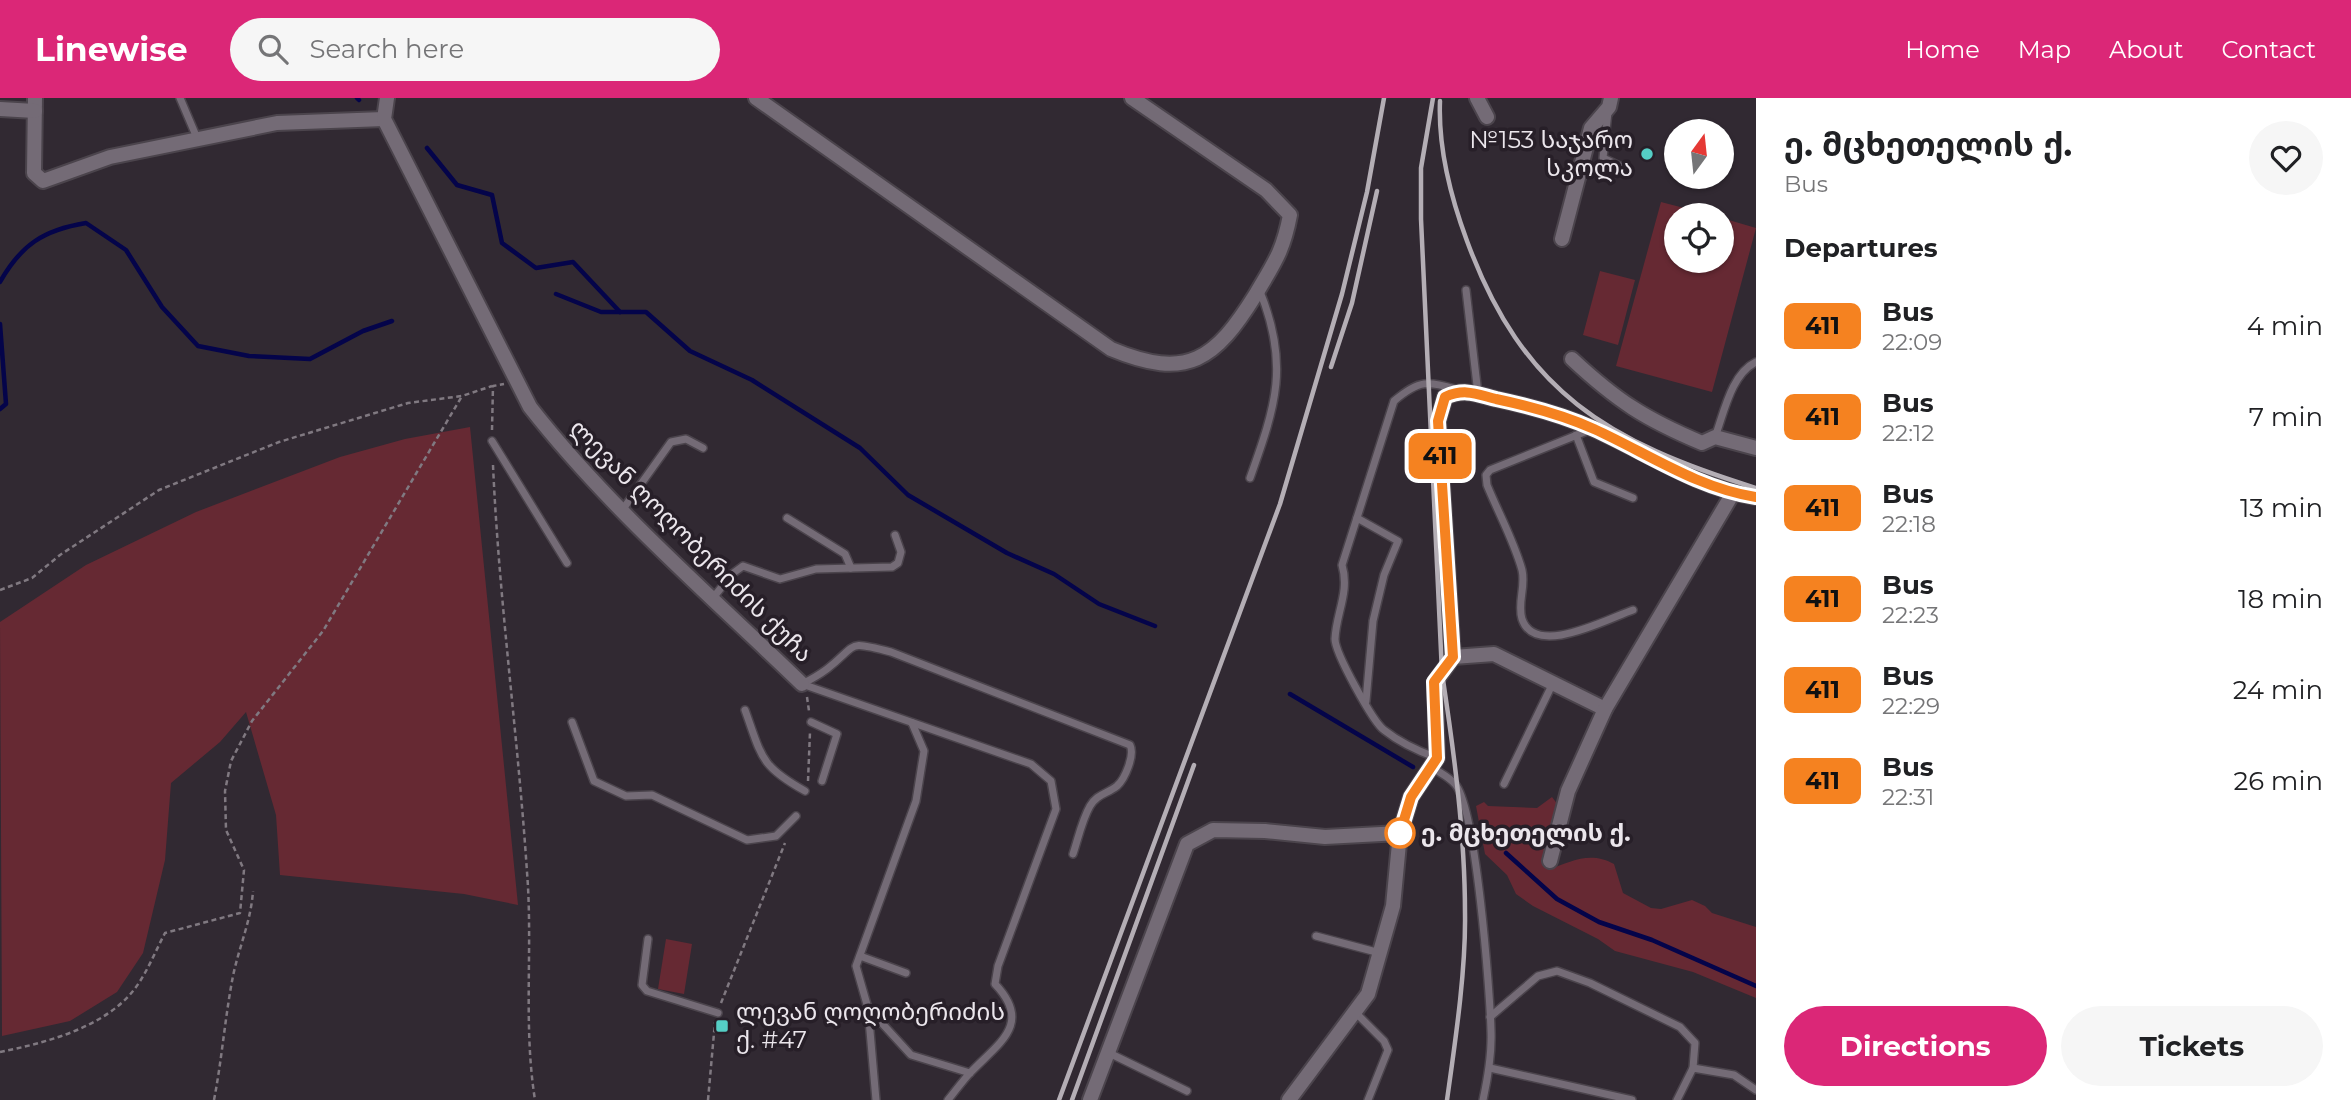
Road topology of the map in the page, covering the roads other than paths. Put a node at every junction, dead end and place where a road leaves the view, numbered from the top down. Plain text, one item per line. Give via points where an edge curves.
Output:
1 (180, 98) edge
2 (387, 98) edge
3 (756, 98) edge
4 (1477, 98) edge
5 (1135, 99) edge
6 (1610, 102) edge
7 (35, 105) edge
8 (0, 109) edge
9 (1487, 117) dead end
10 (384, 119) junction
11 (197, 139) junction
12 (1630, 171) dead end
13 (1562, 239) dead end
14 (1259, 288) junction
15 (1466, 290) dead end
16 (1572, 359) dead end
17 (1756, 362) edge
18 (1460, 390) junction
19 (1478, 394) junction
20 (1593, 428) junction
21 (1576, 435) junction
22 (1715, 437) junction
23 (492, 441) road end
24 (703, 447) dead end
25 (1756, 448) edge
26 (1250, 478) dead end
27 (1733, 493) junction
28 (1756, 497) edge
29 (1633, 498) dead end
30 (623, 509) junction
31 (1357, 517) junction
32 (787, 518) dead end
33 (895, 535) dead end
34 (567, 563) dead end
35 (851, 568) junction
36 (713, 598) junction
37 (1633, 610) dead end
38 (1453, 657) junction
39 (1553, 683) junction
40 (802, 684) junction
41 (1366, 702) junction
42 (1605, 709) junction
43 (745, 710) dead end
44 (572, 722) dead end
45 (811, 722) road end
46 (912, 723) junction
47 (1435, 763) junction
48 (822, 781) dead end
49 (1504, 784) dead end
50 (806, 791) road end
51 (796, 816) dead end
52 (1400, 833) junction
53 (1073, 854) dead end
54 (1550, 861) dead end
55 (1316, 936) dead end
56 (649, 939) dead end
57 (1380, 953) junction
58 (860, 956) junction
59 (906, 973) dead end
60 (868, 1009) junction
61 (1355, 1012) junction
62 (718, 1013) road end
63 (1490, 1017) junction
64 (1107, 1051) junction
65 (1490, 1068) junction
66 (1693, 1068) junction
67 (970, 1073) junction
68 (1756, 1090) edge
69 (1187, 1091) dead end
70 (876, 1100) edge
71 (948, 1100) edge
72 (1090, 1100) edge
73 (1289, 1100) edge
74 (1368, 1100) edge
75 (1483, 1100) edge
76 (1632, 1100) edge
77 (1677, 1100) edge

1 - 11 lane
2 - 10 street
3 - 14 street via 1111,349 1144,363 1177,364 1206,356 1233,332
4 - 9 street
5 - 14 street via 1266,190 1290,215 1284,246
6 - 12 lane via 1603,158
6 - 13 street via 1591,128
7 - 8 street
7 - 11 street via 34,173 43,181 110,157
10 - 11 street via 277,123
10 - 30 street, ლევან ღოღობერიძის ქუჩა via 530,407
14 - 26 lane via 1272,321 1278,384 1274,413
15 - 19 lane
16 - 22 street via 1649,421 1702,443
17 - 22 lane via 1742,372 1732,389
18 - 19 street
18 - 31 lane via 1430,382 1413,385 1394,401
18 - 38 street via 1445,397 1438,421
19 - 20 street
20 - 21 lane
20 - 27 street via 1662,464
21 - 29 lane via 1594,482
21 - 37 lane via 1486,475 1522,570 1523,621 1529,632 1558,637
22 - 25 street
23 - 34 lane
24 - 30 lane via 686,439 671,442
27 - 28 street
27 - 42 street
30 - 36 street, ლევან ღოღობერიძის ქუჩა
31 - 41 lane via 1342,565 1347,581 1335,641
31 - 41 lane via 1398,541 1373,621
32 - 35 lane via 845,554
33 - 35 lane via 901,551 898,563
35 - 36 lane via 816,569 780,579 743,566
36 - 40 street, ლევან ღოღობერიძის ქუჩა
38 - 39 street via 1494,654
38 - 47 street via 1434,682
39 - 42 street
39 - 49 lane
40 - 46 lane
40 - 53 lane via 828,669 845,650 865,646 1130,745 1131,761 1117,786 1097,796 1089,807
41 - 47 lane via 1381,728
42 - 54 street via 1568,791
43 - 50 lane via 763,761 776,775
44 - 51 lane via 594,781 626,796 652,795 747,839 776,836
45 - 48 lane via 837,734
46 - 58 lane via 924,751 916,801
46 - 67 lane via 1031,764 1051,781 1056,809 998,966 995,984 1009,999 1011,1029 995,1052
47 - 52 street via 1411,797
47 - 63 lane via 1456,784 1466,807 1485,940
52 - 57 street via 1393,906
52 - 64 street via 1325,837 1213,830 1188,844
55 - 57 lane
56 - 62 lane via 642,985 648,991
57 - 61 street via 1368,994
58 - 59 lane
58 - 60 lane via 856,966
60 - 67 lane via 911,1055
60 - 70 lane
61 - 73 street
61 - 74 lane via 1388,1050
63 - 65 lane
63 - 66 lane via 1538,976 1557,971 1680,1027 1695,1043
64 - 69 lane
64 - 72 street
65 - 75 lane
65 - 76 lane
66 - 68 lane via 1734,1075
66 - 77 lane
67 - 71 lane

